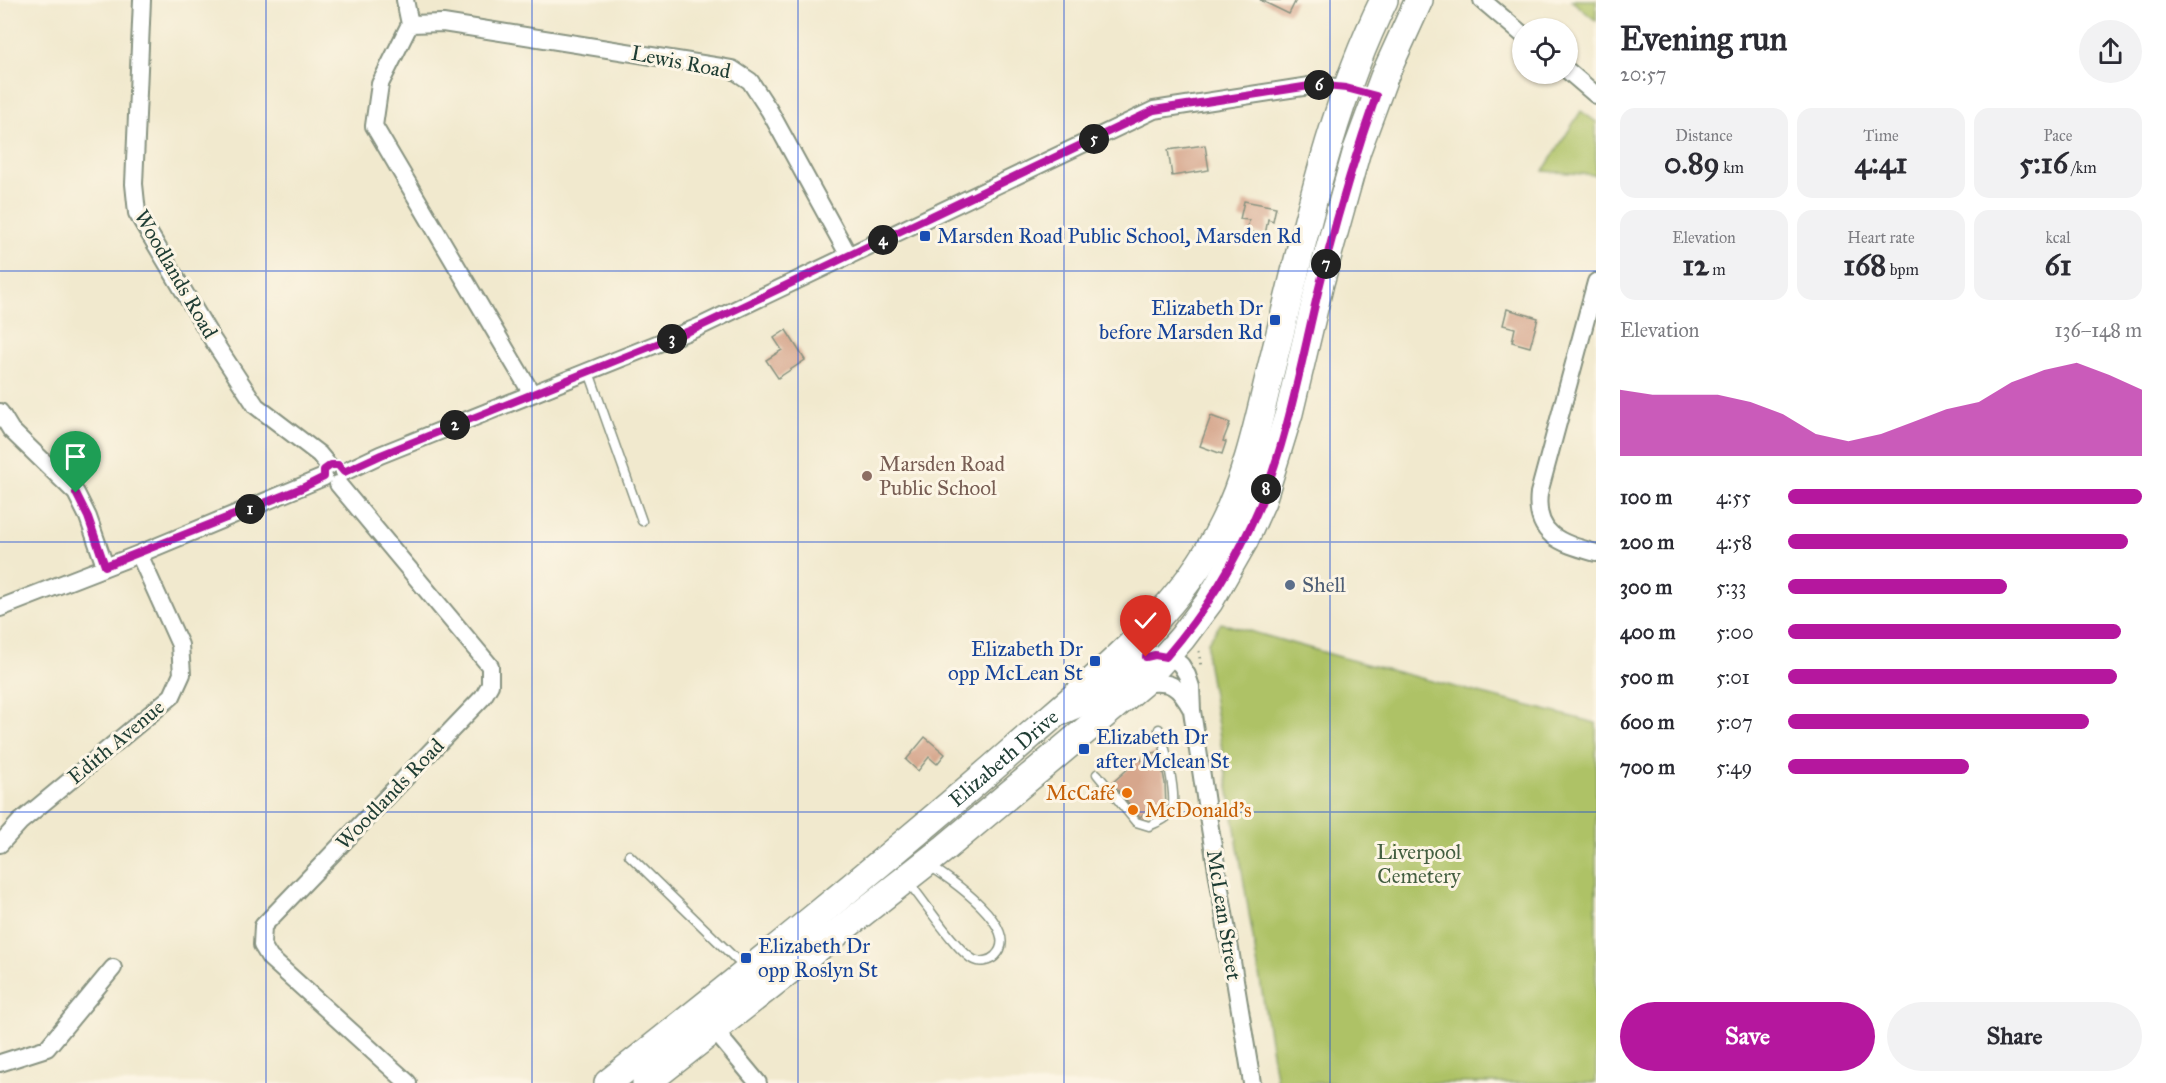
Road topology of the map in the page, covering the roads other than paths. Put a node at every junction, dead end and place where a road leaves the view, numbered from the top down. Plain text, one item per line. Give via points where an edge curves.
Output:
1 (142, 0) edge
2 (405, 0) edge
3 (1384, 0) edge
4 (1399, 0) edge
5 (1419, 0) edge
6 (1482, 0) edge
7 (410, 24) junction
8 (1512, 26) edge
9 (1371, 27) junction
10 (1578, 80) edge
11 (1346, 88) junction
12 (1596, 95) edge
13 (1376, 96) junction
14 (849, 256) junction
15 (1596, 282) edge
16 (589, 372) junction
17 (532, 394) junction
18 (0, 412) edge
19 (334, 475) junction
20 (642, 521) dead end
21 (1596, 553) edge
22 (139, 554) junction
23 (105, 566) junction
24 (0, 608) edge
25 (1166, 657) junction
26 (1141, 684) junction
27 (1192, 711) junction
28 (1041, 726) junction
29 (1159, 729) dead end
30 (1097, 774) dead end
31 (0, 843) edge
32 (629, 855) dead end
33 (915, 871) junction
34 (113, 968) dead end
35 (748, 971) junction
36 (714, 1030) junction
37 (0, 1063) edge
38 (408, 1083) edge
39 (608, 1083) edge
40 (646, 1083) edge
41 (758, 1083) edge
42 (1252, 1083) edge

1 - 19 street, Woodlands Road via 134,184 137,213 256,405 319,454
2 - 7 street
3 - 9 main road, Elizabeth Drive
4 - 9 main road via 1385,21
5 - 13 main road, Elizabeth Drive
6 - 8 street
7 - 14 street, Lewis Road via 443,23 740,73 769,110
7 - 17 street via 380,84 374,126
9 - 11 main road, Elizabeth Drive
10 - 12 street
11 - 13 main road
11 - 14 street via 1316,85 1154,110
11 - 28 main road, Elizabeth Drive via 1250,451 1223,525 1176,596
13 - 25 main road, Elizabeth Drive via 1348,180 1289,413 1262,501 1227,574
14 - 16 street via 699,327
15 - 21 street via 1537,508 1549,533 1561,542
16 - 17 street
16 - 20 lane
17 - 19 street
18 - 23 street via 11,429 76,493
19 - 22 street
19 - 38 street, Woodlands Road via 490,666 490,685 483,697 263,926 262,945 270,958
22 - 23 street
22 - 31 street, Edith Avenue via 180,645 182,674 172,696
23 - 24 street
25 - 26 main road, Elizabeth Drive
25 - 27 street, McLean Street via 1174,659 1187,675
25 - 28 street via 1140,659 1084,707
26 - 27 street, McLean Street via 1171,683
26 - 33 main road, Elizabeth Drive
27 - 42 street, McLean Street
28 - 35 main road, Elizabeth Drive
29 - 30 lane via 1173,794 1172,810 1166,818 1149,826 1136,822
32 - 35 lane
33 - 33 lane via 940,873 975,900 1000,928 1002,942 996,955 986,961 975,961 963,952
33 - 36 main road, Elizabeth Drive
34 - 37 street via 47,1048
35 - 39 main road, Elizabeth Drive
36 - 40 main road, Elizabeth Drive
36 - 41 street

